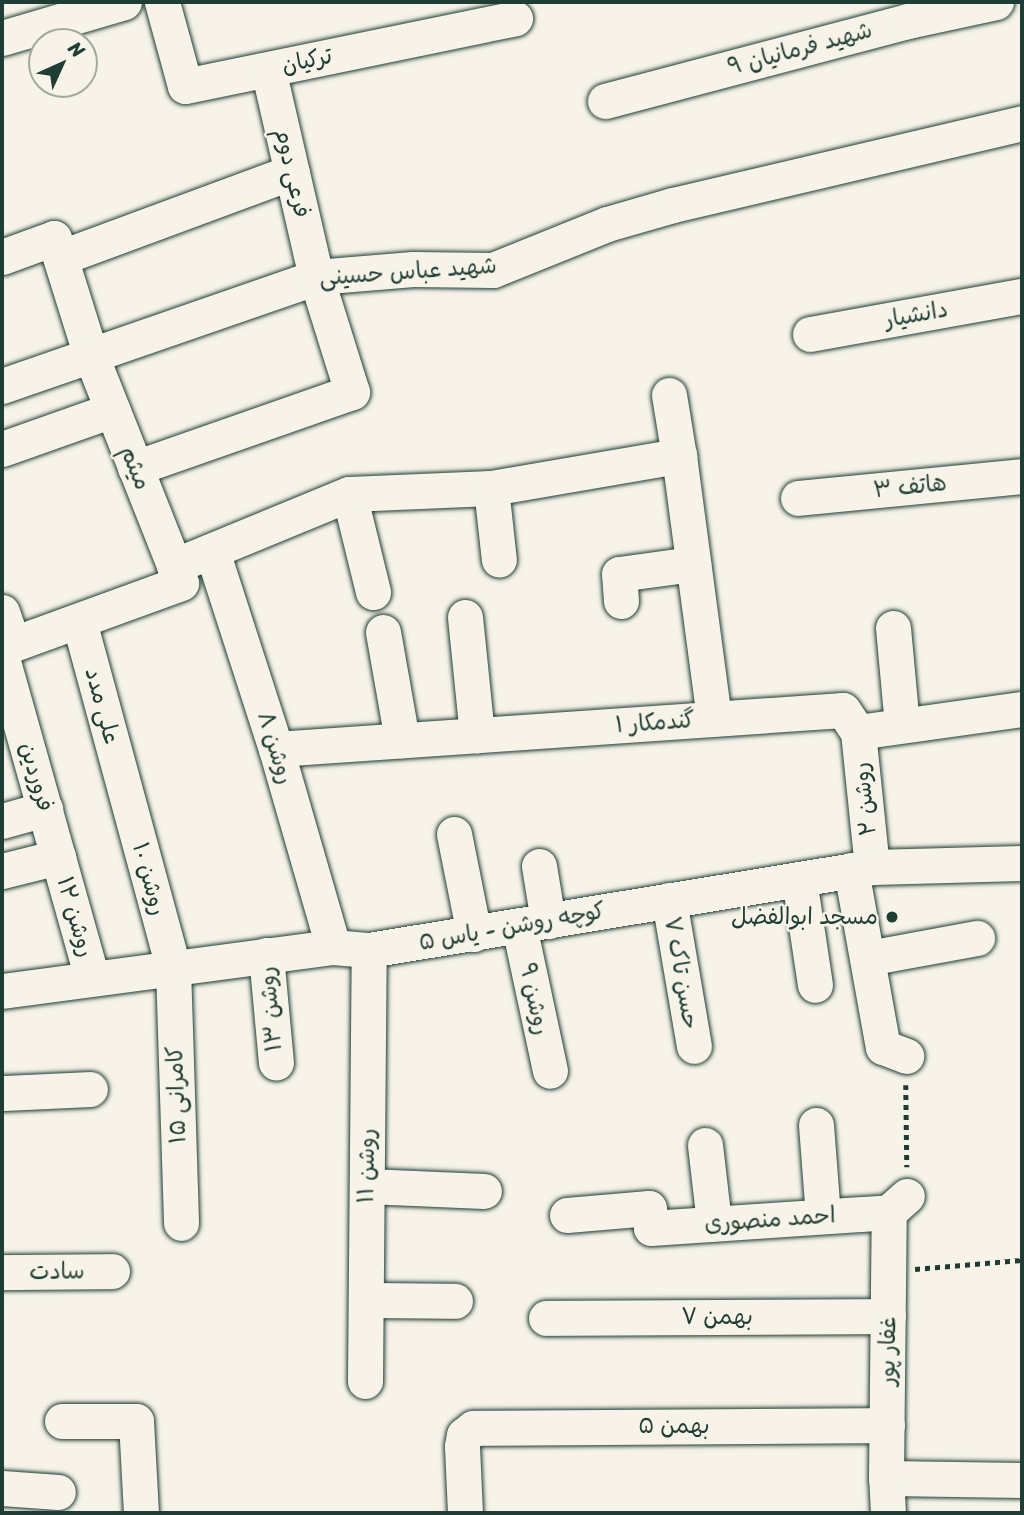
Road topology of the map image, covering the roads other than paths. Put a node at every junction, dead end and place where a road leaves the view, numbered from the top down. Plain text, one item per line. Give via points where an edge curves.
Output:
1 (124, 2) edge
2 (162, 2) edge
3 (996, 2) edge
4 (905, 11) edge
5 (515, 18) dead end
6 (2, 38) edge
7 (268, 69) junction
8 (606, 101) dead end
9 (1022, 123) edge
10 (292, 172) junction
11 (2, 257) edge
12 (62, 257) junction
13 (316, 277) junction
14 (1022, 296) edge
15 (810, 334) dead end
16 (90, 353) junction
17 (2, 386) edge
18 (669, 395) dead end
19 (112, 410) junction
20 (2, 449) edge
21 (678, 456) junction
22 (135, 468) junction
23 (1022, 476) edge
24 (491, 488) junction
25 (349, 494) junction
26 (798, 498) dead end
27 (212, 551) junction
28 (499, 560) dead end
29 (693, 564) junction
30 (177, 575) junction
31 (373, 592) dead end
32 (621, 601) dead end
33 (2, 612) edge
34 (465, 617) dead end
35 (79, 621) junction
36 (893, 628) dead end
37 (383, 632) dead end
38 (6, 650) edge
39 (1022, 709) edge
40 (714, 719) junction
41 (901, 725) junction
42 (858, 732) junction
43 (477, 735) junction
44 (402, 740) junction
45 (276, 749) junction
46 (125, 791) joint
47 (45, 810) junction
48 (2, 821) edge
49 (454, 834) dead end
50 (58, 857) junction
51 (1022, 863) edge
52 (539, 866) dead end
53 (862, 868) junction
54 (2, 872) edge
55 (799, 878) junction
56 (669, 900) junction
57 (534, 924) junction
58 (474, 933) junction
59 (977, 938) dead end
60 (333, 947) junction
61 (369, 950) junction
62 (266, 955) junction
63 (868, 958) junction
64 (173, 967) junction
65 (92, 978) junction
66 (815, 985) dead end
67 (2, 991) edge
68 (694, 1046) dead end
69 (894, 1051) road end
70 (276, 1063) dead end
71 (550, 1071) dead end
72 (90, 1089) dead end
73 (2, 1093) edge
74 (816, 1125) dead end
75 (705, 1144) dead end
76 (367, 1186) junction
77 (484, 1191) dead end
78 (898, 1204) joint
79 (567, 1216) dead end
80 (823, 1216) junction
81 (181, 1223) dead end
82 (714, 1223) junction
83 (112, 1271) dead end
84 (2, 1272) edge
85 (366, 1300) junction
86 (455, 1301) dead end
87 (888, 1317) junction
88 (546, 1318) dead end
89 (365, 1381) dead end
90 (62, 1421) dead end
91 (887, 1425) junction
92 (886, 1478) junction
93 (1022, 1480) edge
94 (2, 1488) edge
95 (58, 1492) dead end
96 (141, 1513) edge
97 (465, 1513) edge
98 (888, 1513) edge

1 - 6 street
2 - 7 street, ترکیان via 185,86
3 - 4 street, شهید فرمانیان ۹
4 - 8 street, شهید فرمانیان ۹
5 - 7 street, ترکیان
7 - 10 street, فرعی دوم
9 - 13 street, شهید عباس حسینی via 607,223 492,271 413,269
10 - 12 street
10 - 13 street, فرعی دوم
11 - 12 street via 54,238
12 - 16 street, میثم
13 - 16 street, شهید عباس حسینی
13 - 22 street, فرعی دوم via 352,392
14 - 15 street, دانشیار
16 - 17 street, شهید عباس حسینی
16 - 19 street, میثم
18 - 21 street
19 - 20 street
19 - 22 street, میثم
21 - 24 street
21 - 29 street
22 - 30 street, میثم
23 - 26 street, هاتف ۳
24 - 25 street
24 - 28 street
25 - 27 street
25 - 31 street
27 - 30 street
27 - 45 street, روشن ۸
29 - 32 street via 619,574
29 - 40 street
30 - 35 street
33 - 38 street, فروردین
34 - 43 street
35 - 38 street
35 - 46 street, علی مدد
36 - 41 street
37 - 44 street
38 - 47 street, فروردین
39 - 41 street
40 - 42 street, گندمکار ۱ via 843,710
40 - 43 street, گندمکار ۱
41 - 42 street
42 - 53 street, روشن ۲
43 - 44 street, گندمکار ۱
44 - 45 street, گندمکار ۱
45 - 60 street, روشن ۸
46 - 64 street, روشن ۱۰
47 - 48 street
47 - 50 street, فروردین
49 - 58 street
50 - 54 street
50 - 65 street, روشن ۱۲
51 - 53 street, کوچه روشن - یاس ۵
52 - 57 street, روشن ۹
53 - 55 street, کوچه روشن - یاس ۵
53 - 63 street, روشن ۲
55 - 56 street, کوچه روشن - یاس ۵
55 - 66 street
56 - 57 street, کوچه روشن - یاس ۵
56 - 68 street, حسن تاک ۷
57 - 58 street, کوچه روشن - یاس ۵
57 - 71 street, روشن ۹
58 - 61 street, کوچه روشن - یاس ۵
59 - 63 street
60 - 61 street, کوچه روشن - یاس ۵
60 - 62 street, کوچه روشن - یاس ۵
61 - 76 street, روشن ۱۱
62 - 64 street, کوچه روشن - یاس ۵
62 - 70 street, روشن ۱۳
63 - 69 street, روشن ۲
64 - 65 street, کوچه روشن - یاس ۵
64 - 81 street, کامرانی ۱۵
65 - 67 street, کوچه روشن - یاس ۵
72 - 73 street
74 - 80 street
75 - 82 street
76 - 77 street
76 - 85 street, روشن ۱۱
78 - 80 street, احمد منصوری
78 - 87 street, غفار پور
79 - 82 street, احمد منصوری via 649,1208 651,1228
80 - 82 street, احمد منصوری
83 - 84 street, سادت
85 - 86 street
85 - 89 street, روشن ۱۱
87 - 88 street, بهمن ۷
87 - 91 street, غفار پور
90 - 96 street via 136,1421
91 - 92 street, غفار پور
91 - 97 street, بهمن ۵ via 473,1427 464,1434
92 - 93 street
92 - 98 street, غفار پور
94 - 95 street

